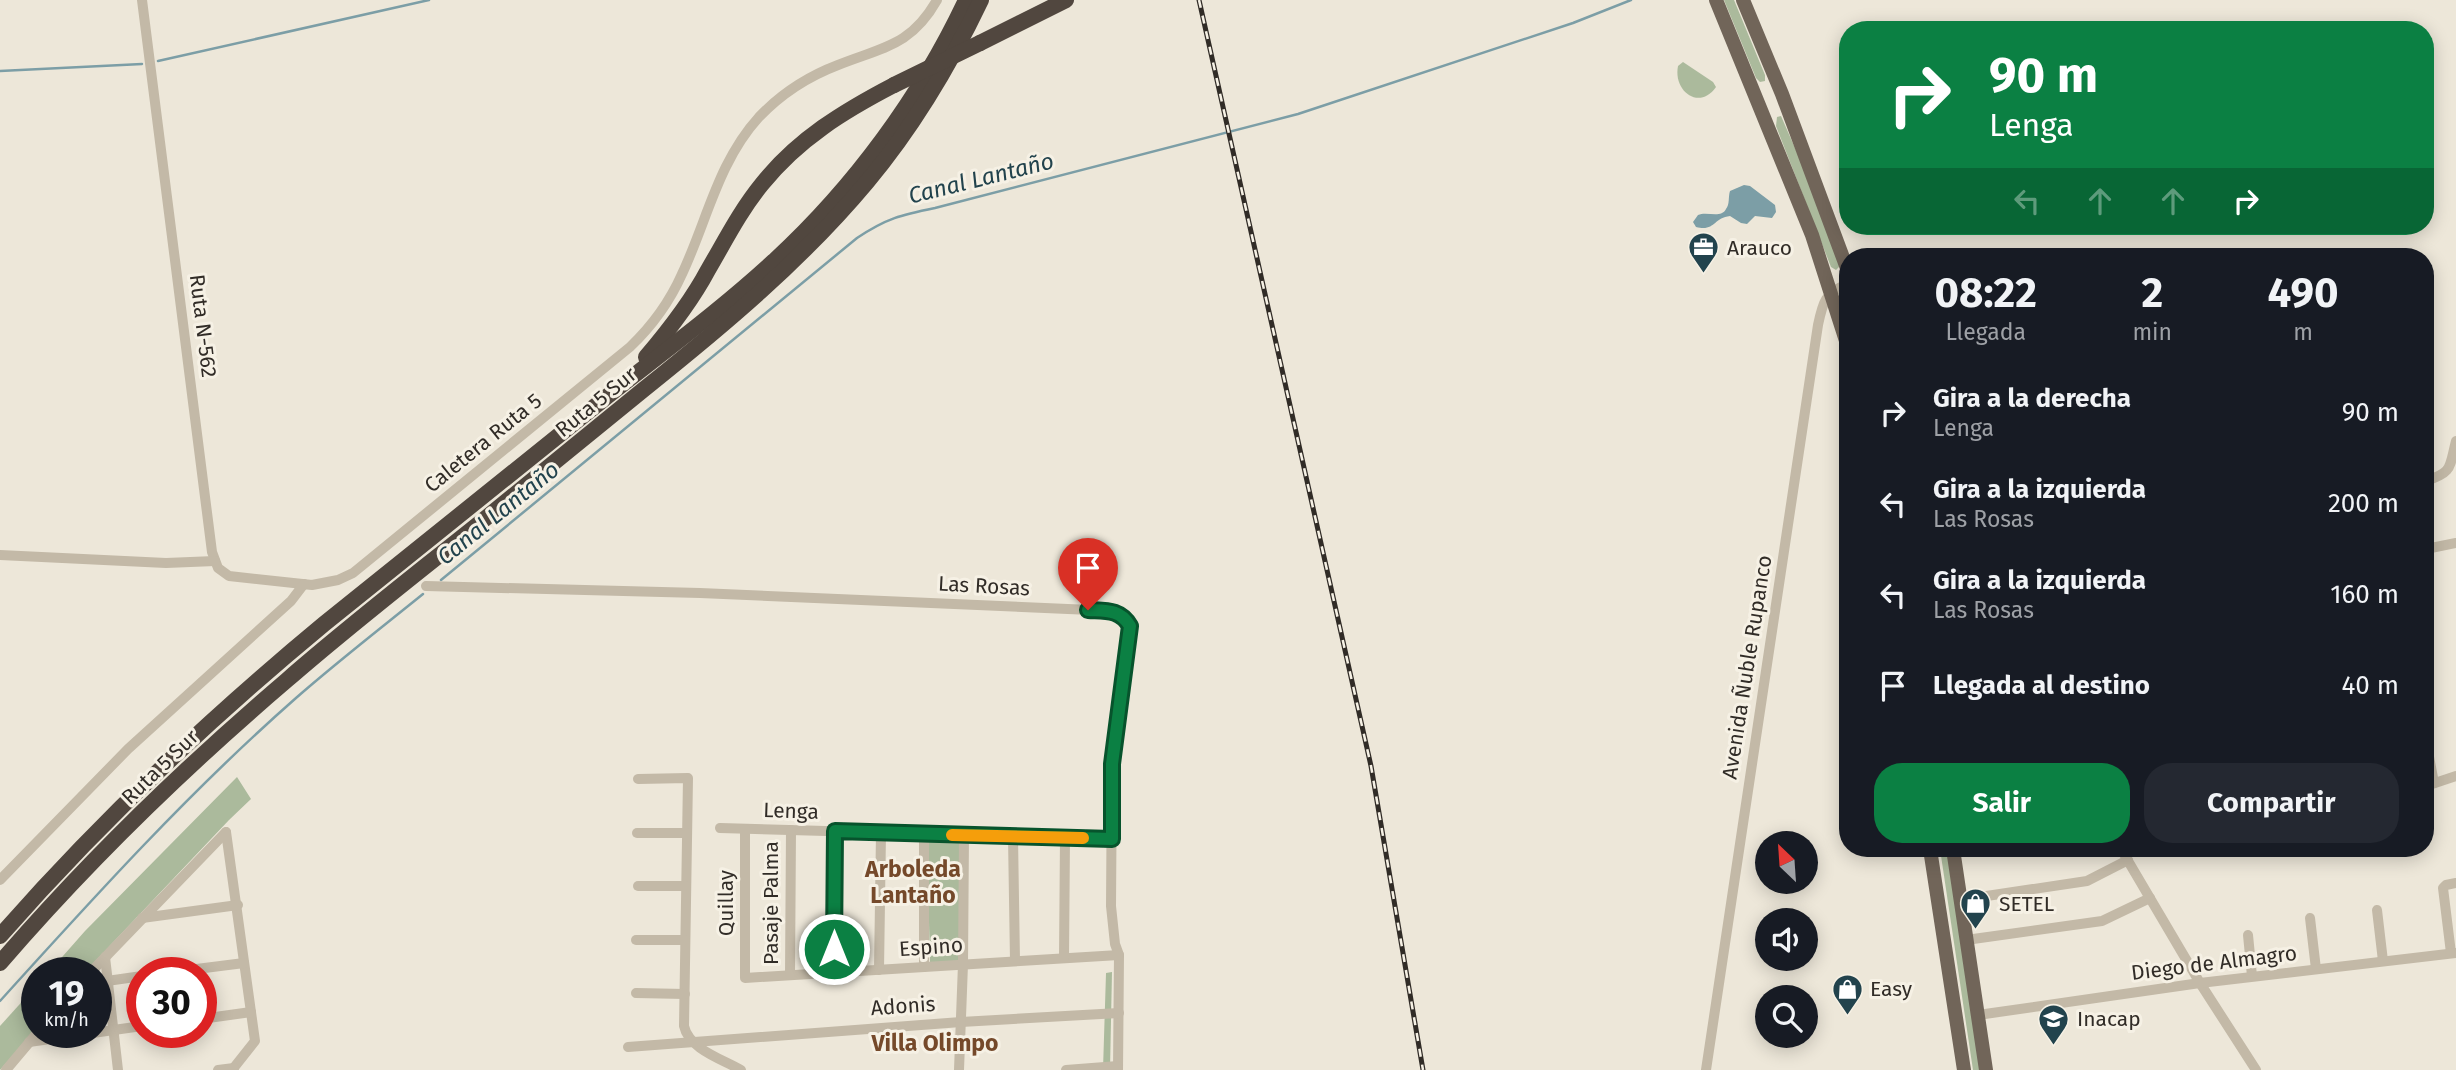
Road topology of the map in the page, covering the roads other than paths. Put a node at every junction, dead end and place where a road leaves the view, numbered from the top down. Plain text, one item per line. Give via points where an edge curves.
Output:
1 (142, 0) edge
2 (937, 0) edge
3 (966, 0) edge
4 (981, 0) edge
5 (1066, 0) edge
6 (1716, 0) edge
7 (1743, 0) edge
8 (1782, 94) junction
9 (1758, 103) junction
10 (1839, 248) edge
11 (1839, 287) edge
12 (1832, 290) junction
13 (1839, 315) edge
14 (619, 387) junction
15 (2455, 446) edge
16 (2434, 478) edge
17 (2456, 542) edge
18 (2434, 547) edge
19 (0, 555) edge
20 (215, 561) junction
21 (304, 584) junction
22 (426, 586) dead end
23 (2456, 776) edge
24 (638, 779) dead end
25 (2434, 783) edge
26 (720, 828) dead end
27 (745, 829) junction
28 (791, 830) junction
29 (835, 831) junction
30 (637, 832) dead end
31 (687, 833) junction
32 (881, 833) junction
33 (924, 834) junction
34 (964, 835) junction
35 (1013, 837) junction
36 (1065, 838) junction
37 (1112, 839) junction
38 (1931, 857) edge
39 (1954, 857) edge
40 (2126, 857) edge
41 (2128, 860) junction
42 (0, 880) edge
43 (2450, 885) edge
44 (638, 886) dead end
45 (686, 886) junction
46 (2150, 898) junction
47 (1960, 900) junction
48 (238, 905) junction
49 (2377, 909) dead end
50 (142, 918) junction
51 (2310, 918) dead end
52 (2248, 935) dead end
53 (0, 936) edge
54 (636, 940) dead end
55 (685, 940) junction
56 (1966, 940) junction
57 (2454, 953) edge
58 (1119, 955) junction
59 (104, 957) edge
60 (1063, 958) junction
61 (1015, 961) junction
62 (2383, 961) junction
63 (244, 962) junction
64 (0, 963) edge
65 (963, 964) junction
66 (217, 966) edge
67 (924, 967) junction
68 (2316, 969) junction
69 (879, 970) junction
70 (834, 973) junction
71 (790, 975) junction
72 (2252, 976) junction
73 (746, 978) joint
74 (2200, 983) junction
75 (636, 993) dead end
76 (685, 994) junction
77 (251, 1012) junction
78 (1119, 1013) junction
79 (1978, 1015) junction
80 (112, 1016) edge
81 (217, 1016) edge
82 (961, 1022) junction
83 (126, 1028) edge
84 (114, 1030) junction
85 (691, 1041) junction
86 (628, 1047) dead end
87 (24, 1048) edge
88 (1118, 1068) edge
89 (233, 1069) edge
90 (6, 1070) edge
91 (118, 1070) edge
92 (218, 1070) edge
93 (741, 1070) edge
94 (959, 1070) edge
95 (1066, 1070) edge
96 (1706, 1070) edge
97 (1964, 1070) edge
98 (1986, 1070) edge
99 (2256, 1070) edge

1 - 20 street, Ruta N-562
2 - 21 street, Caletera Ruta 5 via 903,40 815,75 759,117 723,173 674,290 630,347 353,573 329,583
3 - 14 highway, Ruta 5 Sur via 898,117 822,212 752,280
4 - 64 highway, Ruta 5 Sur via 912,122 809,247 682,359 240,721 111,844
5 - 14 highway, bridge via 894,85 801,143 738,216 686,307
6 - 9 main road
7 - 8 main road
8 - 9 main road
8 - 10 main road
9 - 12 main road
11 - 12 street
12 - 13 main road
12 - 96 street, Avenida Ñuble Rupanco via 1818,325
14 - 53 highway, Ruta 5 Sur via 224,710 98,831
15 - 16 street via 2445,475
17 - 18 street
19 - 20 street
20 - 21 street via 221,572 235,578
21 - 42 street via 136,742
22 - 37 street, Las Rosas via 1114,611 1130,626 1112,764
23 - 25 street
24 - 31 street via 688,778
26 - 27 street, Lenga
27 - 28 street, Lenga
27 - 73 street, Quillay
28 - 29 street, Lenga
28 - 71 street, Pasaje Palma
29 - 32 street, Lenga
29 - 70 street
30 - 31 street
31 - 45 street
32 - 33 street, Lenga
32 - 69 street
33 - 34 street, Lenga
33 - 67 street
34 - 35 street, Lenga
34 - 65 street
35 - 36 street, Lenga
35 - 61 street
36 - 37 street, Lenga
36 - 60 street
37 - 58 street, Las Rosas via 1112,925
38 - 97 main road
39 - 47 main road
40 - 41 street
41 - 46 street
41 - 47 street via 2091,880
43 - 57 street
44 - 45 street
45 - 55 street
46 - 56 street via 2102,920
46 - 74 street
47 - 56 main road
48 - 50 street
48 - 50 street via 226,832
48 - 63 street
49 - 62 street
50 - 59 street
51 - 68 street
52 - 72 street
54 - 55 street
55 - 76 street
56 - 79 main road
57 - 62 street, Diego de Almagro
58 - 60 street, Espino
58 - 78 street, Las Rosas
60 - 61 street, Espino
61 - 65 street, Espino
62 - 68 street, Diego de Almagro
63 - 66 street
63 - 77 street
65 - 67 street, Espino
65 - 82 street
67 - 69 street, Espino
68 - 72 street, Diego de Almagro
69 - 70 street, Espino
70 - 71 street, Espino
71 - 73 street, Espino
72 - 74 street, Diego de Almagro
74 - 79 street, Diego de Almagro
74 - 99 street
75 - 76 street
76 - 85 street via 684,1026
77 - 81 street
77 - 89 street via 255,1041
78 - 82 street, Adonis
78 - 88 street, Las Rosas
79 - 98 main road
80 - 84 street
82 - 85 street, Adonis
82 - 94 street
83 - 84 street
84 - 91 street
85 - 86 street, Adonis
85 - 93 street
87 - 90 street
88 - 95 street
89 - 92 street

